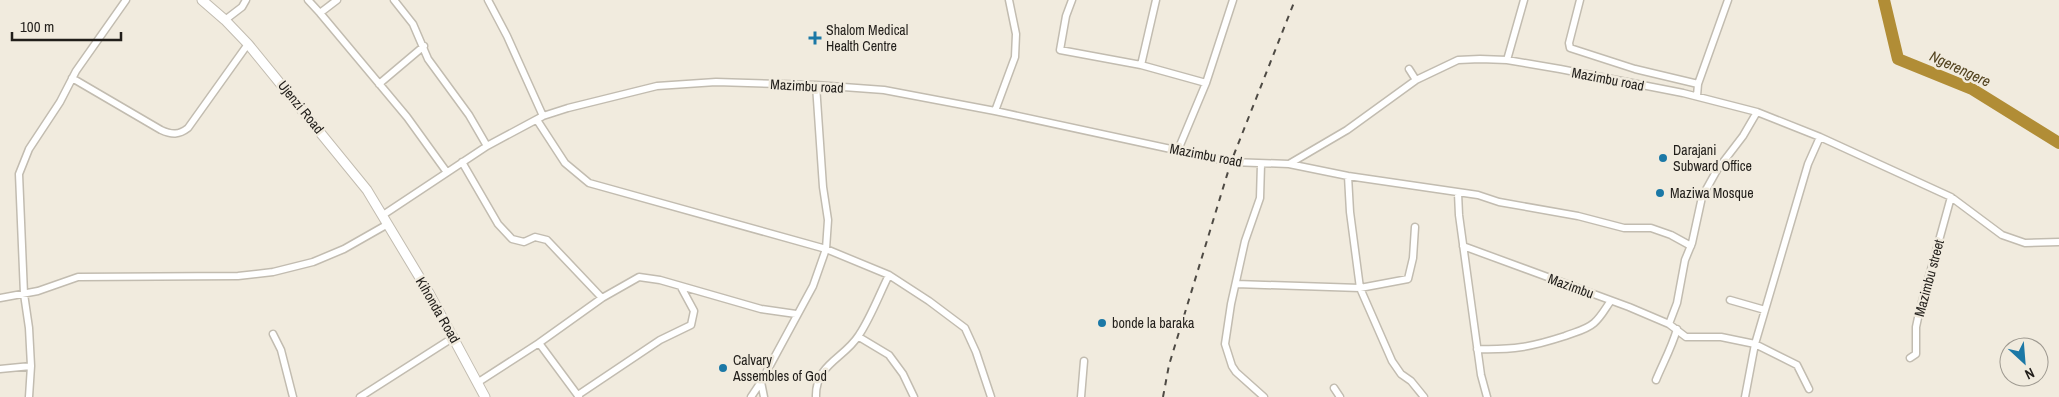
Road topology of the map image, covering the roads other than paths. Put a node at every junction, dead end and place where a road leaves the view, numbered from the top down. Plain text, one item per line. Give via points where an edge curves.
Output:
1 (126, 0) edge
2 (202, 0) edge
3 (246, 0) edge
4 (308, 0) edge
5 (337, 0) edge
6 (394, 0) edge
7 (488, 0) edge
8 (1009, 0) edge
9 (1072, 0) edge
10 (1156, 0) edge
11 (1233, 0) edge
12 (1524, 0) edge
13 (1580, 0) edge
14 (1728, 0) edge
15 (320, 13) junction
16 (226, 20) junction
17 (248, 44) junction
18 (424, 46) junction
19 (1507, 60) junction
20 (1141, 65) junction
21 (1410, 70) dead end
22 (72, 78) junction
23 (1416, 80) junction
24 (379, 84) junction
25 (1206, 84) junction
26 (1698, 84) junction
27 (816, 85) junction
28 (1697, 96) junction
29 (995, 111) junction
30 (1757, 112) junction
31 (540, 118) junction
32 (1820, 138) junction
33 (487, 146) junction
34 (1178, 150) junction
35 (462, 162) junction
36 (1261, 164) junction
37 (1289, 164) junction
38 (446, 171) junction
39 (1348, 176) junction
40 (1458, 193) junction
41 (1950, 197) junction
42 (383, 215) junction
43 (388, 224) junction
44 (1415, 228) dead end
45 (2059, 242) edge
46 (1464, 246) junction
47 (1690, 246) junction
48 (826, 249) junction
49 (889, 275) junction
50 (1236, 284) junction
51 (680, 287) junction
52 (1360, 288) junction
53 (24, 294) junction
54 (0, 298) edge
55 (602, 298) junction
56 (1730, 300) dead end
57 (1610, 302) junction
58 (1765, 310) junction
59 (796, 314) junction
60 (1669, 324) junction
61 (1677, 329) junction
62 (272, 334) dead end
63 (859, 336) junction
64 (454, 338) junction
65 (539, 343) junction
66 (1755, 344) junction
67 (1477, 349) junction
68 (1910, 358) dead end
69 (1084, 361) dead end
70 (31, 366) junction
71 (0, 369) edge
72 (1656, 380) dead end
73 (761, 382) junction
74 (477, 383) junction
75 (1334, 388) dead end
76 (1809, 389) dead end
77 (579, 396) edge
78 (29, 397) edge
79 (293, 397) edge
80 (360, 397) edge
81 (485, 397) edge
82 (751, 397) edge
83 (764, 397) edge
84 (816, 397) edge
85 (914, 397) edge
86 (991, 397) edge
87 (1082, 397) edge
88 (1264, 397) edge
89 (1340, 397) edge
90 (1424, 397) edge
91 (1487, 397) edge
92 (1745, 397) edge

1 - 22 street
2 - 16 street, Ujenzi Road
3 - 16 street
4 - 15 street
5 - 15 street
6 - 18 street via 413,24
7 - 31 street via 507,36
8 - 29 street via 1016,34 1015,57
9 - 20 street via 1060,50
10 - 20 street
11 - 25 street
12 - 19 street
13 - 26 street via 1570,48 1635,69
14 - 26 street
15 - 24 street
16 - 17 street, Ujenzi Road
17 - 22 street via 182,133 169,134 161,130
17 - 42 street, Ujenzi Road via 361,182
18 - 24 street
18 - 33 street via 428,58
19 - 23 street, Mazimbu road via 1458,60
19 - 28 street, Mazimbu road
20 - 25 street
21 - 23 street
22 - 53 street via 29,148 19,174
23 - 37 street, Mazimbu road via 1346,130
24 - 38 street
25 - 34 street
26 - 28 street
27 - 29 street, Mazimbu road via 884,90
27 - 31 street, Mazimbu road via 716,82 657,86
27 - 48 street via 828,220
28 - 30 street, Mazimbu road
29 - 34 street, Mazimbu road
30 - 32 street, Mazimbu road
30 - 47 street via 1702,198
31 - 33 street, Mazimbu road
31 - 48 street via 565,163 589,183
32 - 41 street, Mazimbu road
32 - 58 street via 1808,164
33 - 35 street, Mazimbu road
34 - 36 street, Mazimbu road via 1231,162
35 - 38 street, Mazimbu road
35 - 55 street via 498,224 512,239 524,242 535,237 547,240
36 - 37 street, Mazimbu road
36 - 50 street via 1260,198 1245,241
37 - 39 street
38 - 42 street, Mazimbu road
39 - 40 street
39 - 52 street
40 - 46 street
40 - 47 street via 1624,228 1651,228
41 - 45 street, Mazimbu road via 2002,235 2025,243
41 - 68 street, Mazimbu street via 1919,313 1916,354
42 - 43 street, Ujenzi Road
43 - 53 street via 314,262 273,272 238,276 78,277
43 - 64 street, Kihonda Road
44 - 52 street via 1408,279
46 - 57 street, Mazimbu via 1586,290
46 - 67 street
47 - 60 street
48 - 49 street
48 - 59 street via 813,286
49 - 63 street
49 - 86 street via 965,328
50 - 52 street
50 - 88 street via 1227,350 1236,372
51 - 55 street via 639,277
51 - 59 street via 761,309
51 - 77 street via 694,311 690,325 660,340
52 - 90 street via 1392,361
53 - 54 street
53 - 70 street
55 - 65 street
56 - 58 street
57 - 60 street, Mazimbu
57 - 67 street via 1600,318 1581,331 1532,346 1508,350
58 - 66 street
59 - 73 street
60 - 61 street, Mazimbu
61 - 66 street, Mazimbu via 1686,337 1721,336
61 - 72 street
62 - 79 street via 281,350
63 - 84 street via 819,376
63 - 85 street via 889,355
64 - 74 street, Kihonda Road
64 - 80 street
65 - 74 street
65 - 77 street
66 - 76 street via 1797,365
66 - 92 street
67 - 91 street
69 - 87 street
70 - 71 street
70 - 78 street
73 - 82 street
73 - 83 street
74 - 81 street, Kihonda Road
75 - 89 street

